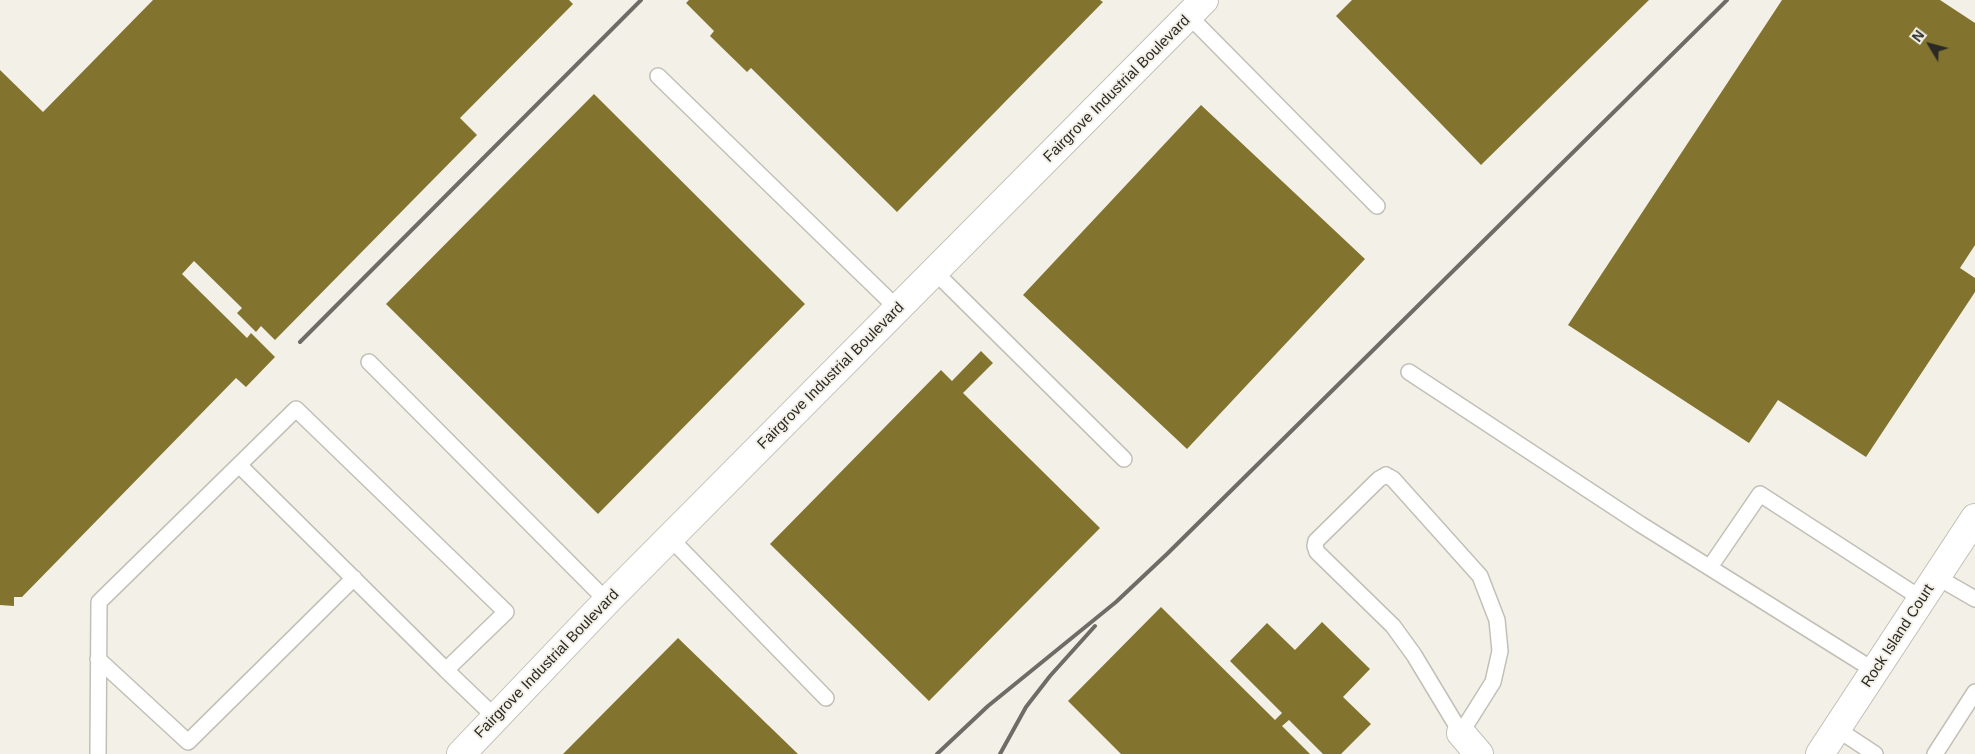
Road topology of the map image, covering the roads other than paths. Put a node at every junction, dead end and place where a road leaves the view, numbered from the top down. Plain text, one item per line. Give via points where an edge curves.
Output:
1 (1197, 8) edge
2 (658, 76) dead end
3 (1377, 206) dead end
4 (935, 272) junction
5 (897, 308) junction
6 (369, 362) dead end
7 (1408, 372) dead end
8 (1124, 459) dead end
9 (239, 465) junction
10 (1975, 518) edge
11 (671, 539) junction
12 (1710, 567) junction
13 (354, 578) junction
14 (1930, 588) junction
15 (1975, 599) edge
16 (607, 601) junction
17 (98, 659) junction
18 (446, 670) junction
19 (1875, 671) junction
20 (1975, 692) edge
21 (826, 698) dead end
22 (496, 718) junction
23 (1837, 729) junction
24 (1461, 733) junction
25 (98, 754) edge
26 (461, 754) edge
27 (1479, 754) edge
28 (1820, 754) edge
29 (1875, 754) edge
30 (1935, 754) edge

1 - 3 lane
1 - 4 street, Fairgrove Industrial Boulevard
2 - 5 lane
4 - 5 street, Fairgrove Industrial Boulevard
4 - 8 lane
5 - 11 street, Fairgrove Industrial Boulevard
6 - 16 lane
7 - 12 lane
9 - 13 lane
9 - 17 lane via 99,602
9 - 18 lane via 296,409 506,612
10 - 14 street, Rock Island Court
11 - 16 street, Fairgrove Industrial Boulevard
11 - 21 lane
12 - 14 lane via 1760,494
12 - 19 lane
13 - 17 lane via 188,742
13 - 18 lane
14 - 15 lane
14 - 19 street, Rock Island Court
16 - 22 street, Fairgrove Industrial Boulevard
17 - 25 lane
18 - 22 lane
19 - 23 street, Rock Island Court
20 - 30 lane
22 - 26 street, Fairgrove Industrial Boulevard
23 - 28 street, Rock Island Court
23 - 29 lane
24 - 24 lane via 1393,626 1317,552 1315,546 1316,541 1378,479 1386,475 1393,478 1480,576 1498,620 1500,651 1493,682
24 - 27 street

